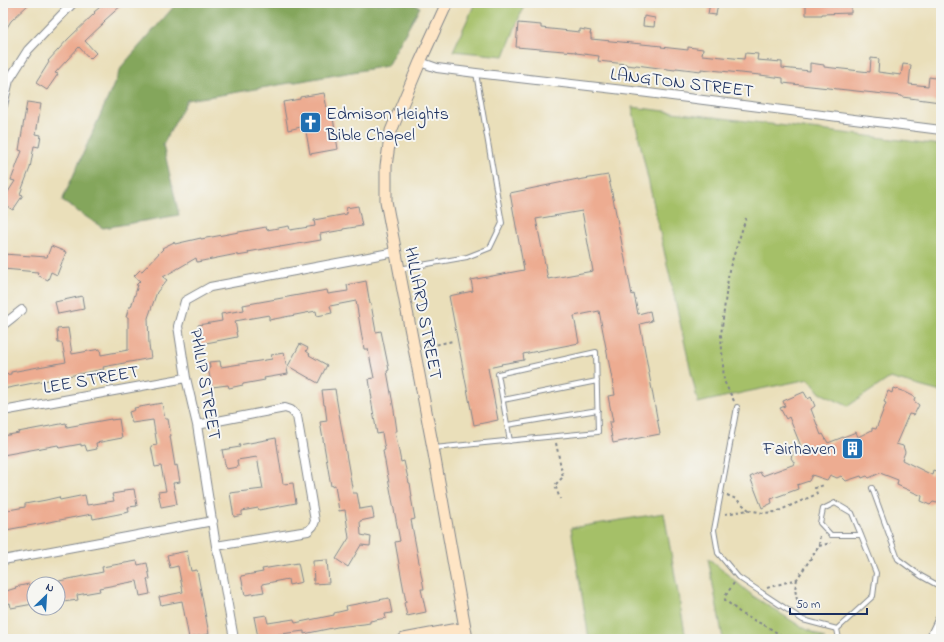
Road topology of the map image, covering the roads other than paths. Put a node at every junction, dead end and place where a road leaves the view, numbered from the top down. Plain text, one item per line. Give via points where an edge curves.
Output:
1 (73, 3) edge
2 (447, 3) edge
3 (420, 62) junction
4 (476, 73) junction
5 (3, 105) edge
6 (941, 130) edge
7 (395, 252) junction
8 (398, 270) junction
9 (22, 310) dead end
10 (3, 325) edge
11 (186, 378) junction
12 (597, 381) junction
13 (503, 400) junction
14 (737, 407) road end
15 (598, 410) junction
16 (3, 411) edge
17 (198, 425) junction
18 (507, 425) junction
19 (510, 441) junction
20 (433, 448) junction
21 (872, 488) dead end
22 (213, 521) junction
23 (861, 535) junction
24 (216, 546) junction
25 (3, 560) edge
26 (941, 587) edge
27 (941, 616) edge
28 (837, 629) junction
29 (466, 634) edge
30 (234, 639) edge
31 (404, 639) edge
32 (839, 639) edge
33 (930, 639) edge

1 - 5 street via 28,50 9,80
2 - 3 street, HILLIARD STREET
3 - 4 street, LANGTON STREET via 438,68
3 - 7 street, HILLIARD STREET via 391,131 386,166 386,201
4 - 6 street, LANGTON STREET
4 - 8 lane via 502,223 490,248 466,257
7 - 8 street, HILLIARD STREET
7 - 11 street, PHILIP STREET via 210,287 186,301 178,326
8 - 20 street, HILLIARD STREET
9 - 10 street
11 - 16 street, LEE STREET
11 - 17 street, PHILIP STREET
12 - 13 lane
12 - 13 lane via 596,352 498,374
12 - 15 lane
13 - 18 lane
14 - 28 lane via 714,530 718,553 738,577 803,620
15 - 18 lane
15 - 19 lane via 598,432
17 - 22 street, PHILIP STREET
17 - 24 street via 285,408 291,410 297,416 314,521 308,531
18 - 19 lane
19 - 20 lane
20 - 29 street, HILLIARD STREET
21 - 26 lane via 898,559
22 - 24 street, PHILIP STREET
22 - 25 street
23 - 23 lane via 852,513 835,503 823,510 820,523 831,535
23 - 28 lane via 876,573 873,596
24 - 30 street, PHILIP STREET
27 - 33 street
28 - 32 lane
29 - 31 street via 452,630

